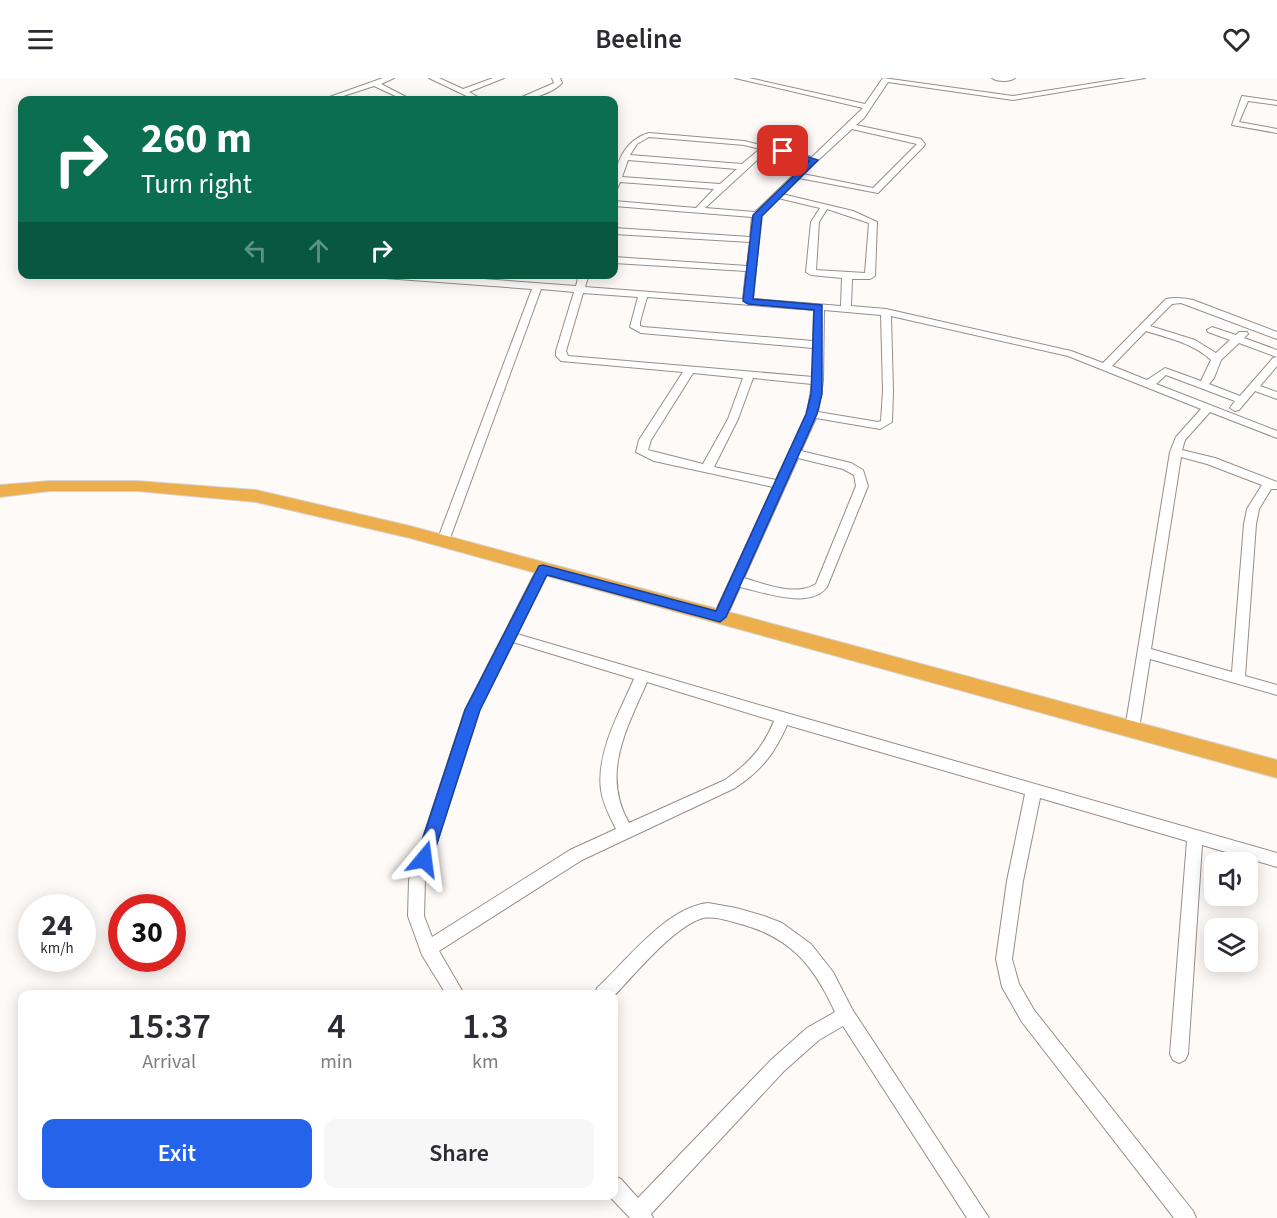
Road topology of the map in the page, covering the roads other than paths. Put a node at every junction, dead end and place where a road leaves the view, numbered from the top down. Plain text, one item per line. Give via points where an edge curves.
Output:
1 (390, 78) edge
2 (433, 78) edge
3 (498, 78) edge
4 (556, 78) edge
5 (739, 78) edge
6 (937, 78) edge
7 (996, 78) edge
8 (1011, 78) edge
9 (1141, 78) edge
10 (887, 79) edge
11 (374, 83) junction
12 (932, 86) junction
13 (465, 93) junction
14 (348, 96) edge
15 (401, 96) edge
16 (459, 96) edge
17 (471, 96) edge
18 (532, 96) edge
19 (1277, 103) edge
20 (867, 107) junction
21 (851, 126) junction
22 (1277, 131) edge
23 (767, 147) junction
24 (626, 157) junction
25 (814, 160) junction
26 (744, 166) junction
27 (798, 175) junction
28 (618, 176) edge
29 (618, 183) edge
30 (722, 187) junction
31 (776, 195) junction
32 (618, 204) edge
33 (824, 208) junction
34 (698, 211) junction
35 (757, 215) junction
36 (618, 231) edge
37 (754, 240) junction
38 (618, 260) edge
39 (751, 269) junction
40 (847, 276) junction
41 (469, 279) edge
42 (583, 279) edge
43 (537, 288) junction
44 (580, 290) junction
45 (643, 295) junction
46 (748, 301) junction
47 (819, 307) junction
48 (846, 309) junction
49 (886, 312) junction
50 (1252, 325) junction
51 (1144, 327) junction
52 (1212, 330) dead end
53 (1277, 336) edge
54 (1238, 339) junction
55 (819, 345) junction
56 (1277, 354) edge
57 (1216, 359) junction
58 (1277, 360) edge
59 (1105, 367) junction
60 (690, 370) junction
61 (750, 375) junction
62 (818, 381) junction
63 (1149, 384) junction
64 (1203, 385) junction
65 (1253, 387) junction
66 (1216, 390) junction
67 (1277, 396) edge
68 (1241, 400) junction
69 (1206, 407) junction
70 (812, 414) junction
71 (1228, 416) junction
72 (1277, 435) edge
73 (1176, 452) junction
74 (793, 453) junction
75 (707, 468) junction
76 (780, 485) junction
77 (1273, 485) edge
78 (0, 490) edge
79 (443, 541) junction
80 (543, 569) junction
81 (736, 581) junction
82 (720, 617) junction
83 (509, 636) junction
84 (1144, 652) junction
85 (642, 677) junction
86 (1238, 679) junction
87 (1277, 690) edge
88 (783, 718) junction
89 (1132, 729) junction
90 (1277, 769) edge
91 (1034, 789) junction
92 (625, 830) junction
93 (1195, 837) junction
94 (1277, 860) edge
95 (428, 949) junction
96 (453, 990) edge
97 (607, 990) edge
98 (846, 1015) junction
99 (1179, 1054) dead end
100 (618, 1190) edge
101 (640, 1215) edge
102 (979, 1218) edge
103 (1186, 1218) edge

1 - 11 street
2 - 13 street
3 - 13 street
4 - 18 street via 555,87
5 - 20 street
6 - 12 street
7 - 8 street
9 - 12 street via 1013,98
10 - 12 street
10 - 20 street
11 - 14 street
11 - 15 street
13 - 16 street
13 - 17 street
19 - 22 street via 1245,98 1235,123
20 - 21 street
21 - 25 street
21 - 27 street via 921,144 875,191
23 - 24 street via 649,135 634,140
23 - 25 street
23 - 26 street
24 - 26 street
24 - 28 street
25 - 27 street
26 - 30 street
27 - 31 street
29 - 30 street
30 - 34 street
31 - 33 street
31 - 35 street
32 - 34 street
33 - 40 street via 815,222 810,270
33 - 40 street via 874,224 871,274
34 - 35 street
35 - 37 street
36 - 37 street
37 - 39 street
38 - 39 street
39 - 46 street
40 - 48 street
41 - 43 street
42 - 44 street
43 - 44 street
43 - 79 street
44 - 45 street
44 - 60 street via 561,351 565,359
45 - 46 street
45 - 55 street via 634,322 641,330
46 - 47 street
47 - 48 street
47 - 55 street
48 - 49 street
49 - 59 street via 1071,354
49 - 70 street via 886,422 880,426
50 - 51 street via 1181,300 1169,301
50 - 53 street
50 - 54 street
51 - 57 street via 1200,347
51 - 59 street
52 - 54 street
54 - 56 street
54 - 57 street
55 - 62 street
57 - 64 street
58 - 65 street
59 - 63 street
60 - 61 street
60 - 75 street via 645,440 642,452
61 - 62 street
61 - 75 street via 733,419
62 - 70 street
63 - 64 street via 1165,370
63 - 69 street
64 - 66 street
65 - 67 street
65 - 68 street
66 - 68 street
66 - 69 street
68 - 71 street
69 - 71 street
69 - 73 street via 1180,439
70 - 74 street
71 - 72 street
73 - 77 street
73 - 84 street
74 - 76 street
74 - 81 street via 847,466 860,473 862,480 822,587 807,594 793,594
75 - 76 street
76 - 81 street
77 - 86 street via 1253,509 1250,524
78 - 79 highway via 137,486 256,496
79 - 80 highway
80 - 82 highway
80 - 83 street
81 - 82 street
82 - 89 highway
83 - 85 street
83 - 95 street via 472,710 417,880 416,916
84 - 86 street
84 - 89 street
85 - 88 street
85 - 92 street via 621,726 609,777 613,809
86 - 87 street
88 - 91 street
88 - 92 street via 767,755 749,771 730,784
89 - 90 highway
91 - 93 street
91 - 103 street via 1004,959 1011,987 1028,1016
92 - 95 street via 576,855
93 - 94 street
93 - 99 street
95 - 96 street
97 - 98 street via 676,925 694,913 713,910 781,930 807,950 822,967
98 - 101 street via 813,1034 778,1065
98 - 102 street
100 - 101 street

